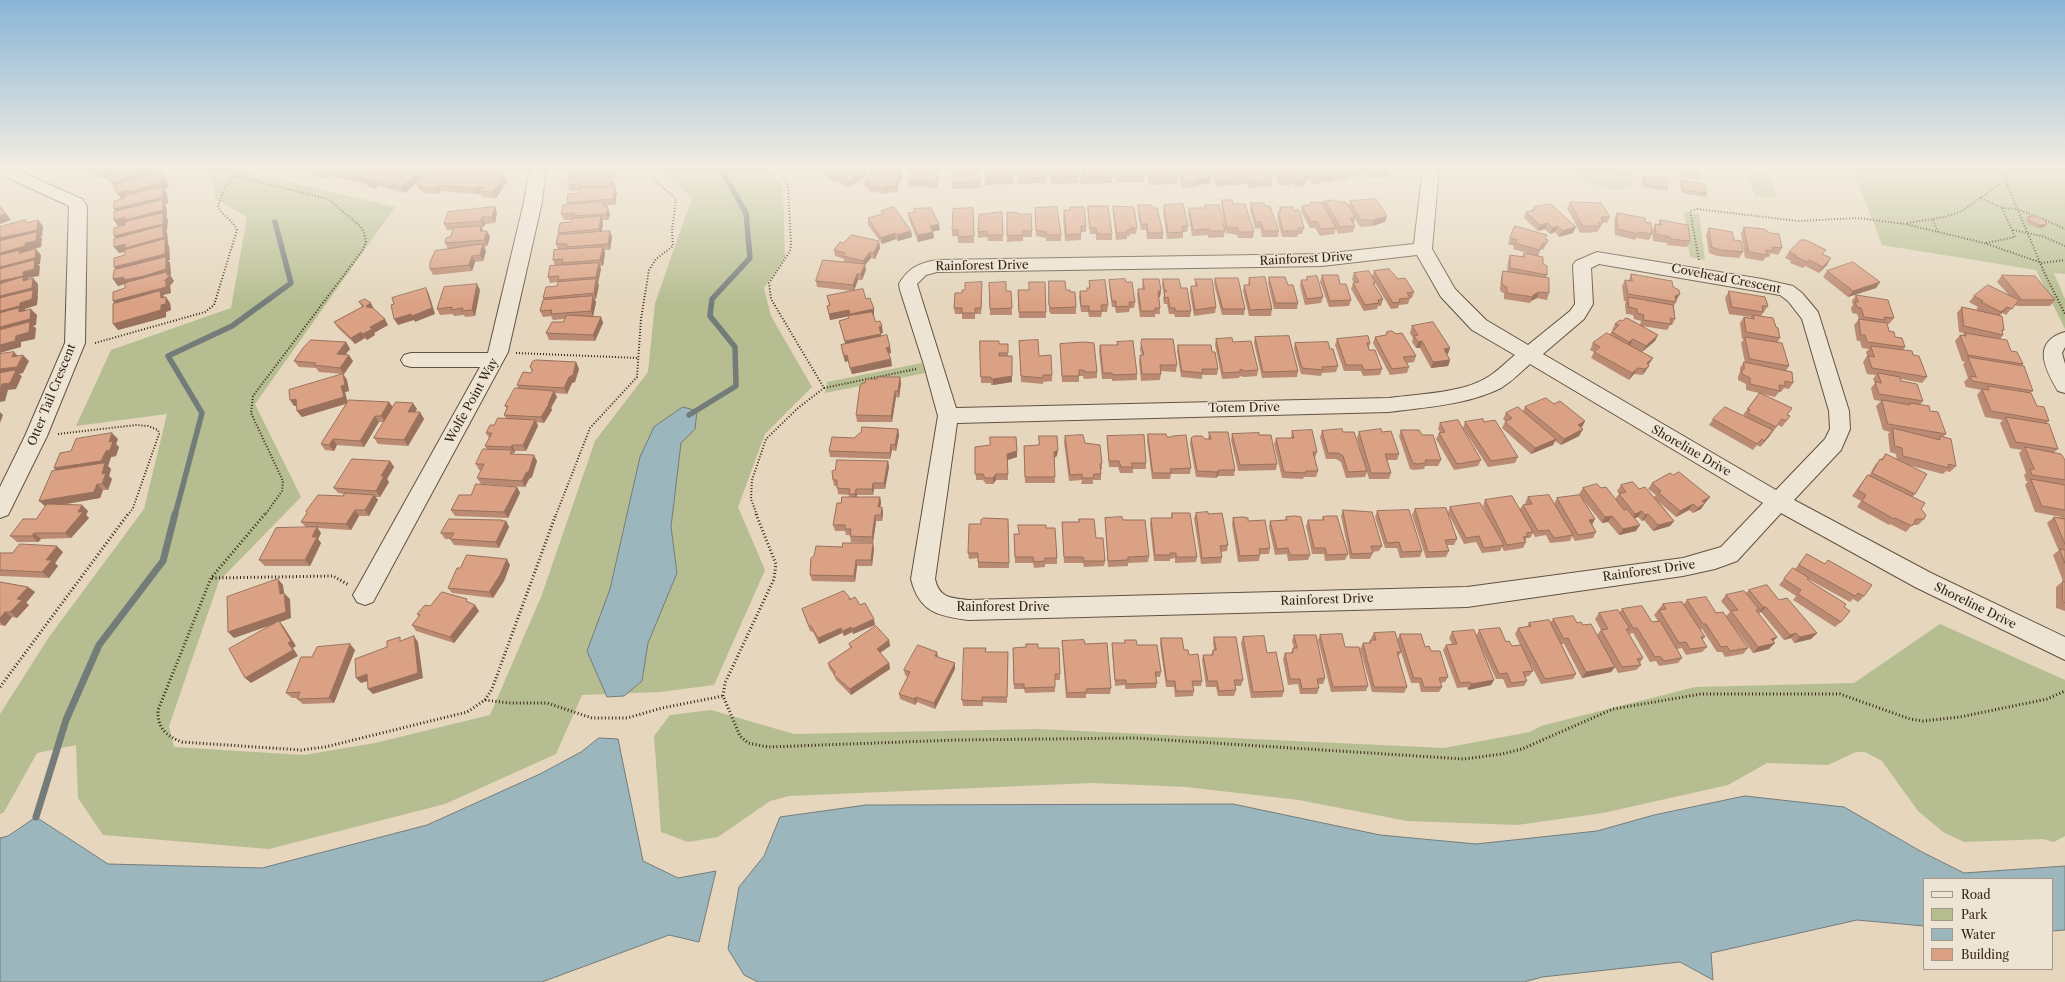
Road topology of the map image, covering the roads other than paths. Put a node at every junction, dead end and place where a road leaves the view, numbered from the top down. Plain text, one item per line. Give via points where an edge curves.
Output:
1 (78, 213) edge
2 (530, 213) edge
3 (1427, 213) edge
4 (1424, 249) junction
5 (2065, 339) edge
6 (1527, 355) junction
7 (496, 356) junction
8 (411, 360) dead end
9 (2065, 386) edge
10 (948, 416) junction
11 (1779, 502) junction
12 (0, 509) edge
13 (365, 595) road end
14 (2065, 649) edge

1 - 12 street, Otter Tail Crescent via 75,343 36,436
2 - 7 street, Wolfe Point Way
3 - 4 street
4 - 6 street, Shoreline Drive via 1448,294 1479,325
4 - 10 street, Rainforest Drive via 1322,260 929,267 916,273 908,284
5 - 9 street via 2051,349
6 - 10 street, Totem Drive via 1495,382 1473,391 1419,402 1389,405
6 - 11 street, Shoreline Drive
6 - 11 street, Covehead Crescent via 1577,315 1583,307 1582,265 1597,258 1786,290 1796,297 1812,317 1839,411 1840,429 1833,444
7 - 8 street
7 - 13 street, Wolfe Point Way
10 - 11 street, Rainforest Drive via 923,579 927,595 935,602 946,607 968,610 1466,597 1684,567 1715,560 1729,554
11 - 14 street, Shoreline Drive via 1923,580

